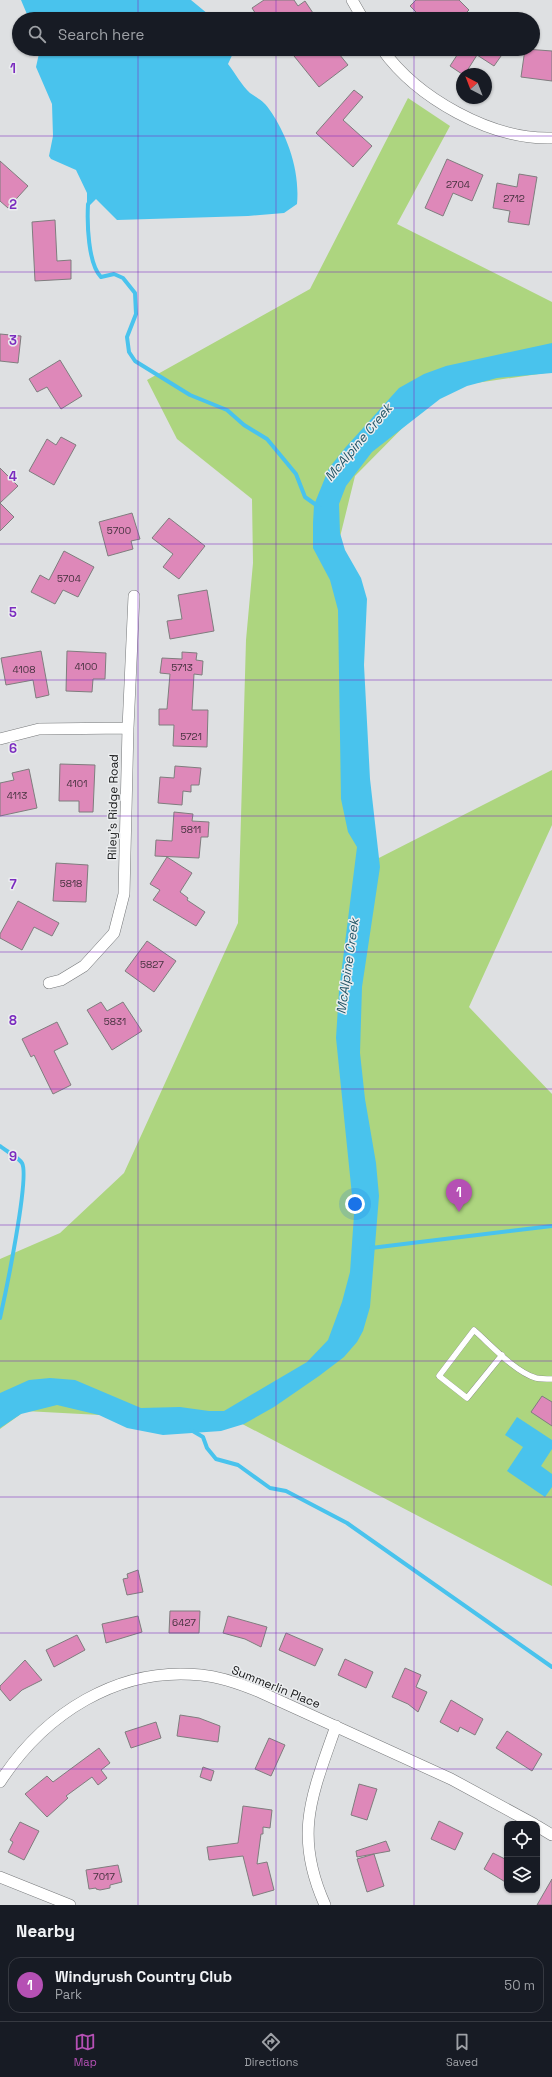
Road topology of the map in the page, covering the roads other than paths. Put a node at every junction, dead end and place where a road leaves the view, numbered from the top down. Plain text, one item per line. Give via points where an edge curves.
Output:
1 (352, 0) edge
2 (359, 12) edge
3 (387, 56) edge
4 (552, 138) edge
5 (134, 596) dead end
6 (128, 728) junction
7 (0, 739) edge
8 (49, 983) dead end
9 (502, 1355) junction
10 (552, 1379) edge
11 (336, 1726) junction
12 (0, 1782) edge
13 (528, 1821) edge
14 (540, 1828) edge
15 (552, 1835) edge
16 (0, 1877) edge
17 (70, 1905) edge
18 (325, 1905) edge

1 - 2 street
3 - 4 street via 413,83 463,116 521,135
5 - 6 street, Riley's Ridge Road
6 - 7 street via 39,729
6 - 8 street, Riley's Ridge Road via 124,894 114,933 84,966 61,980
9 - 9 lane via 474,1330 439,1376 467,1398
9 - 10 lane via 516,1367 536,1378
11 - 12 street, Summerlin Place via 260,1692 220,1678 176,1674 138,1678 101,1691 67,1711 33,1739
11 - 13 street, Summerlin Place via 451,1779
11 - 18 street via 308,1816 310,1862
14 - 15 street
16 - 17 street

